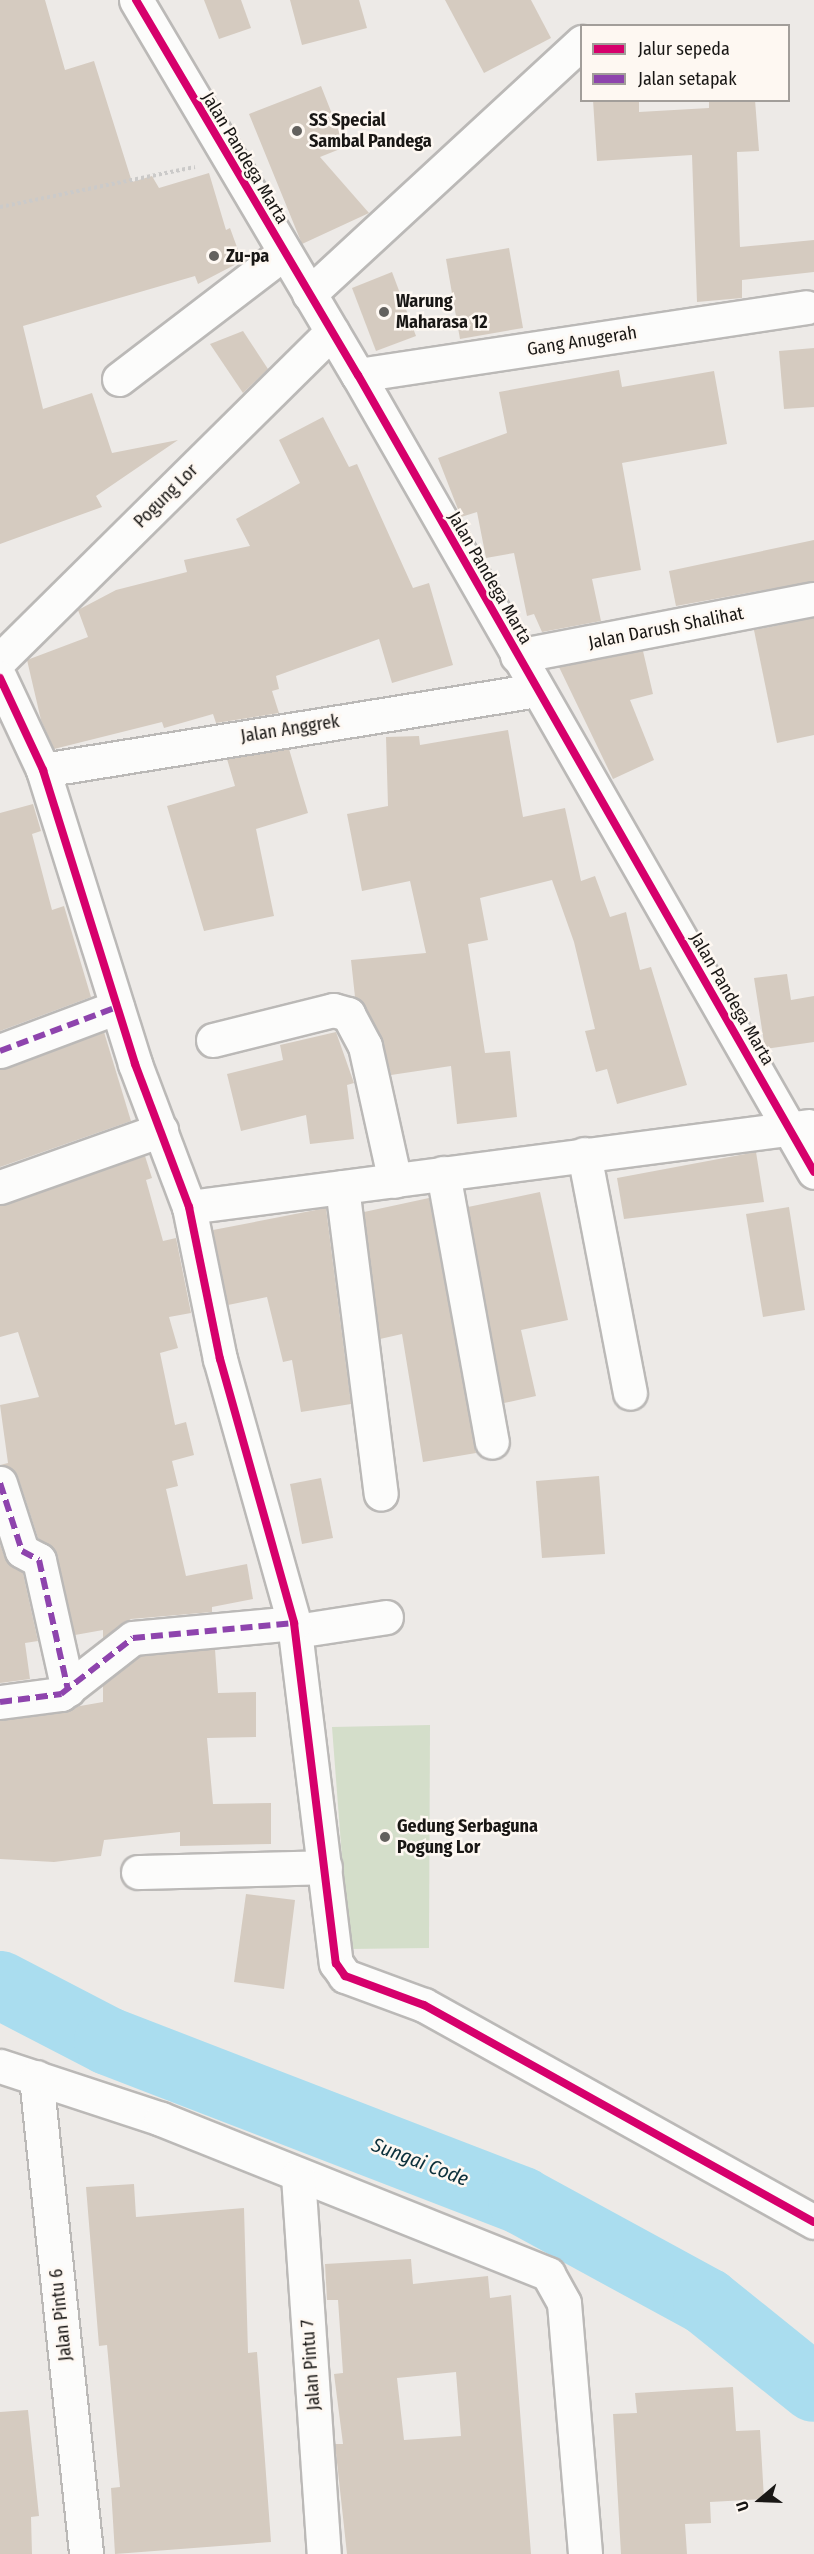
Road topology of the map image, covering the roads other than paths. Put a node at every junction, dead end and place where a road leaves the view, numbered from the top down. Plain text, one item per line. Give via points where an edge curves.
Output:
1 (136, 0) edge
2 (580, 44) edge
3 (284, 253) junction
4 (309, 294) junction
5 (807, 307) dead end
6 (332, 332) junction
7 (358, 375) junction
8 (119, 379) dead end
9 (814, 599) edge
10 (517, 656) junction
11 (0, 660) edge
12 (0, 678) edge
13 (537, 690) junction
14 (43, 770) junction
15 (117, 1007) junction
16 (213, 1040) dead end
17 (0, 1051) edge
18 (802, 1127) edge
19 (161, 1130) junction
20 (584, 1154) junction
21 (814, 1172) edge
22 (443, 1173) junction
23 (395, 1181) junction
24 (0, 1187) edge
25 (342, 1187) junction
26 (189, 1207) junction
27 (630, 1393) dead end
28 (492, 1443) dead end
29 (0, 1483) edge
30 (381, 1494) dead end
31 (386, 1617) dead end
32 (295, 1627) junction
33 (68, 1690) junction
34 (0, 1702) edge
35 (325, 1867) junction
36 (138, 1872) dead end
37 (0, 2066) edge
38 (36, 2077) junction
39 (298, 2176) junction
40 (814, 2222) edge
41 (86, 2554) edge
42 (324, 2554) edge
43 (585, 2554) edge

1 - 3 street, Jalan Pandega Marta
2 - 4 street
3 - 4 street, Jalan Pandega Marta
3 - 8 street
4 - 6 street, Jalan Pandega Marta
5 - 7 street, Gang Anugerah
6 - 7 street, Jalan Pandega Marta
6 - 11 street, Pogung Lor
7 - 10 street, Jalan Pandega Marta
9 - 10 street, Jalan Darush Shalihat
10 - 13 street, Jalan Pandega Marta
12 - 14 street
13 - 14 street, Jalan Anggrek
13 - 18 street, Jalan Pandega Marta
14 - 15 street
15 - 17 street
15 - 19 street
16 - 23 street via 333,1010 348,1014 365,1046
18 - 20 street
18 - 21 street, Jalan Pandega Marta
19 - 24 street
19 - 26 street
20 - 22 street
20 - 27 street
22 - 23 street
22 - 28 street
23 - 25 street
25 - 26 street
25 - 30 street
26 - 32 street via 220,1359
29 - 33 street via 22,1551 39,1560
31 - 32 street
32 - 33 street via 133,1638
32 - 35 street
33 - 34 street
35 - 36 street
35 - 40 street via 336,1963 345,1976 424,2005
37 - 38 street
38 - 39 street via 161,2119
38 - 41 street, Jalan Pintu 6
39 - 42 street, Jalan Pintu 7
39 - 43 street via 548,2274 564,2303

